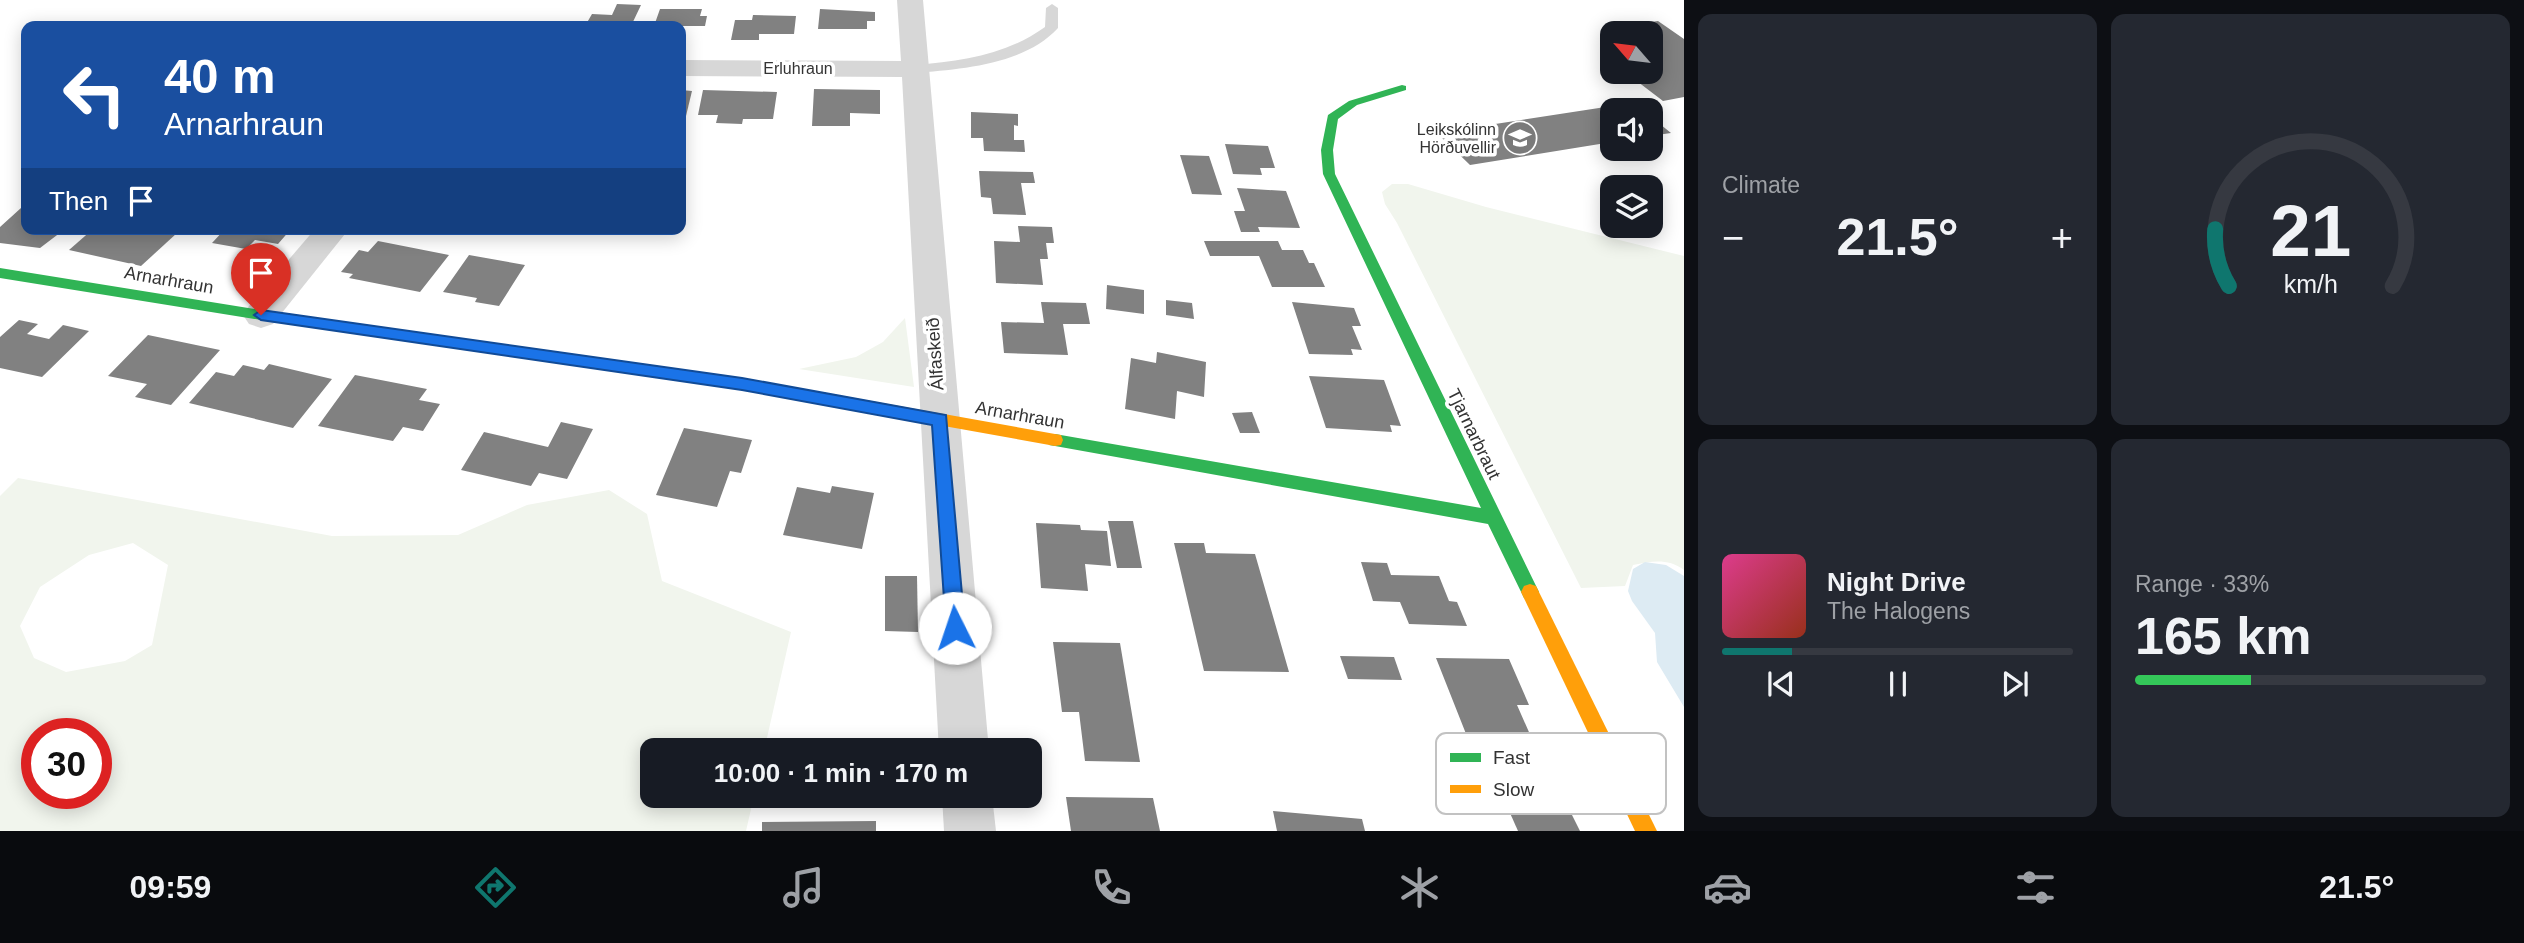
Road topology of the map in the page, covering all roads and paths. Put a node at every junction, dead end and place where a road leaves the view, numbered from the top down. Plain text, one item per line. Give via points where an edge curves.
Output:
1 (910, 0) edge
2 (1052, 8) dead end
3 (686, 68) edge
4 (915, 69) junction
5 (1402, 88) dead end
6 (328, 235) edge
7 (0, 273) edge
8 (261, 315) junction
9 (940, 420) junction
10 (1492, 517) junction
11 (1598, 733) edge
12 (963, 738) edge
13 (968, 808) edge
14 (1638, 814) edge
15 (970, 831) edge
16 (1646, 831) edge

1 - 4 street, Álfaskeið
2 - 4 lane via 1051,29 1026,46 958,65
3 - 4 street, Erluhraun
4 - 9 street, Álfaskeið
5 - 10 street, Tjarnarbraut via 1353,103 1332,118 1325,162
6 - 8 street
7 - 8 street, Arnarhraun
8 - 9 street, Arnarhraun via 742,384
9 - 10 street, Arnarhraun
9 - 12 street, Álfaskeið
10 - 11 street, Tjarnarbraut
13 - 15 street
14 - 16 street, Tjarnarbraut

